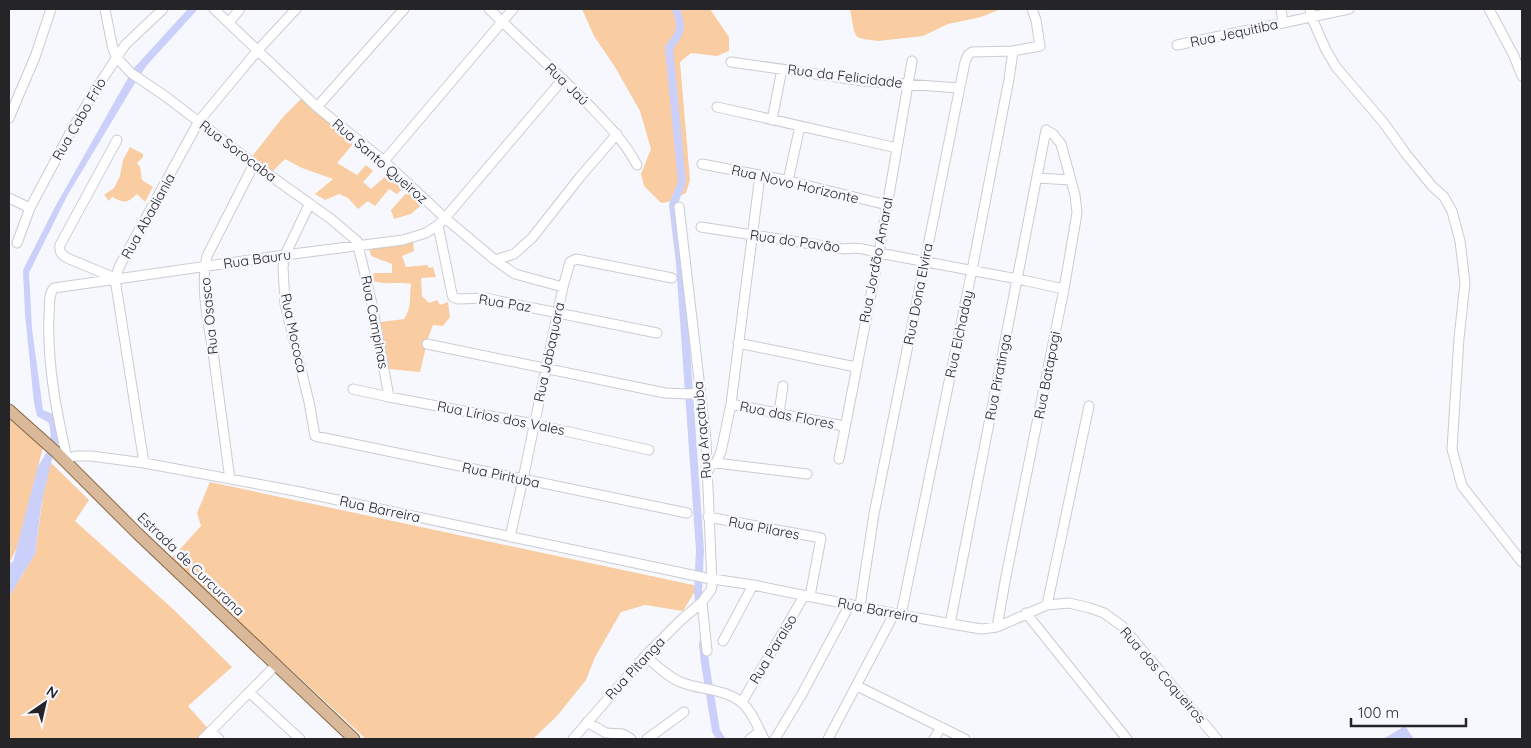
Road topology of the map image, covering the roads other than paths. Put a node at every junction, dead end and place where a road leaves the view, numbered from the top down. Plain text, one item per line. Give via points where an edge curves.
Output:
1 (51, 9) edge
2 (105, 9) edge
3 (163, 9) edge
4 (214, 9) edge
5 (240, 9) edge
6 (296, 9) edge
7 (404, 9) edge
8 (489, 9) edge
9 (513, 9) edge
10 (1032, 9) edge
11 (1281, 9) edge
12 (1349, 9) edge
13 (1489, 9) edge
14 (1311, 12) edge
15 (501, 21) junction
16 (229, 22) junction
17 (1283, 23) junction
18 (1177, 44) dead end
19 (258, 50) junction
20 (1013, 51) junction
21 (116, 57) junction
22 (912, 61) dead end
23 (731, 62) dead end
24 (782, 69) junction
25 (1522, 76) edge
26 (563, 79) junction
27 (908, 84) junction
28 (959, 88) junction
29 (317, 107) junction
30 (717, 107) dead end
31 (9, 118) edge
32 (772, 120) junction
33 (199, 121) junction
34 (800, 126) junction
35 (1046, 130) joint
36 (617, 134) junction
37 (117, 140) dead end
38 (897, 148) junction
39 (384, 161) junction
40 (254, 164) junction
41 (637, 164) dead end
42 (702, 164) dead end
43 (760, 175) junction
44 (1037, 178) junction
45 (1071, 180) junction
46 (788, 181) junction
47 (9, 198) edge
48 (310, 205) junction
49 (887, 205) junction
50 (679, 207) dead end
51 (30, 208) junction
52 (446, 218) junction
53 (438, 225) junction
54 (701, 228) dead end
55 (752, 235) junction
56 (17, 242) dead end
57 (359, 246) junction
58 (879, 253) junction
59 (285, 255) junction
60 (495, 260) junction
61 (924, 262) junction
62 (204, 267) junction
63 (972, 270) junction
64 (115, 278) junction
65 (672, 278) dead end
66 (1018, 279) junction
67 (563, 287) junction
68 (1064, 289) junction
69 (557, 312) junction
70 (657, 333) dead end
71 (738, 343) junction
72 (426, 344) dead end
73 (856, 367) junction
74 (546, 369) junction
75 (783, 386) dead end
76 (353, 389) dead end
77 (699, 392) junction
78 (390, 397) junction
79 (731, 404) junction
80 (1089, 406) dead end
81 (9, 410) edge
82 (779, 412) junction
83 (534, 424) junction
84 (844, 426) junction
85 (315, 436) joint
86 (649, 450) dead end
87 (62, 457) junction
88 (839, 459) dead end
89 (144, 463) junction
90 (716, 463) junction
91 (707, 473) junction
92 (807, 474) dead end
93 (230, 479) junction
94 (523, 479) junction
95 (688, 513) dead end
96 (708, 517) junction
97 (510, 537) junction
98 (1522, 562) edge
99 (709, 578) junction
100 (753, 584) junction
101 (807, 596) junction
102 (702, 602) junction
103 (850, 604) junction
104 (1047, 605) junction
105 (860, 606) junction
106 (1026, 614) junction
107 (898, 615) junction
108 (950, 624) junction
109 (997, 627) junction
110 (723, 641) dead end
111 (708, 651) dead end
112 (645, 656) junction
113 (276, 665) junction
114 (857, 686) junction
115 (249, 692) junction
116 (742, 702) junction
117 (684, 712) dead end
118 (587, 722) junction
119 (941, 727) junction
120 (211, 732) junction
121 (762, 735) edge
122 (203, 739) edge
123 (219, 739) edge
124 (300, 739) edge
125 (354, 739) edge
126 (573, 739) edge
127 (630, 739) edge
128 (647, 739) edge
129 (750, 739) edge
130 (775, 739) edge
131 (828, 739) edge
132 (934, 739) edge
133 (965, 739) edge
134 (1127, 739) edge
135 (1217, 739) edge

1 - 31 street
2 - 21 street
3 - 21 street, Rua Cabo Frio
4 - 16 street, Rua Santo Queiroz
5 - 16 street
6 - 19 street, Rua Abadiania
7 - 29 street
8 - 15 street, Rua Jaú
9 - 15 street
10 - 20 street, Rua Dona Elvira via 1040,46
11 - 17 street
12 - 14 street, Rua Jequitiba
13 - 25 street
14 - 17 street, Rua Jequitiba
14 - 98 street via 1336,67 1444,197 1452,211 1460,241 1465,283 1452,449 1462,486
15 - 26 street, Rua Jaú
15 - 39 street
16 - 19 street, Rua Santo Queiroz
17 - 18 street, Rua Jequitiba
19 - 29 street, Rua Santo Queiroz
19 - 33 street, Rua Abadiania
20 - 28 street, Rua Dona Elvira via 972,52 968,55
20 - 63 street, Rua Elchaday
21 - 33 street, Rua Sorocaba via 131,73
21 - 51 street, Rua Cabo Frio
22 - 27 street, Rua Jordão Amaral
23 - 24 street, Rua da Felicidade
24 - 27 street, Rua da Felicidade
24 - 32 street
26 - 36 street, Rua Jaú
26 - 52 street, Rua Bauru
27 - 28 street, Rua da Felicidade
27 - 38 street, Rua Jordão Amaral
28 - 61 street, Rua Dona Elvira
29 - 39 street, Rua Santo Queiroz
30 - 32 street
32 - 34 street
33 - 40 street, Rua Sorocaba
33 - 64 street, Rua Abadiania
34 - 38 street
34 - 46 street
35 - 44 street, Rua Piratinga
35 - 45 street, Rua Batapagi via 1061,144
36 - 41 street, Rua Jaú
36 - 60 street via 532,238 514,254
37 - 64 street via 59,250 61,255
38 - 49 street, Rua Jordão Amaral
39 - 52 street, Rua Santo Queiroz
40 - 48 street, Rua Sorocaba
40 - 62 street, Rua Osasco
42 - 43 street, Rua Novo Horizonte
43 - 46 street, Rua Novo Horizonte
43 - 55 street
44 - 45 street
44 - 66 street, Rua Piratinga
45 - 68 street, Rua Batapagi via 1077,213
46 - 49 street, Rua Novo Horizonte
47 - 51 street
48 - 57 street, Rua Sorocaba via 352,235
48 - 59 street, Rua Mococa
49 - 58 street, Rua Jordão Amaral
50 - 77 street, Rua Araçatuba
51 - 56 street, Rua Cabo Frio
52 - 53 street, Rua Bauru
52 - 60 street, Rua Santo Queiroz
53 - 57 street, Rua Bauru via 413,238
53 - 69 street, Rua Paz via 453,296 461,299 486,298
54 - 55 street, Rua do Pavão
55 - 58 street, Rua do Pavão via 844,249 857,247
55 - 71 street
57 - 59 street, Rua Bauru
57 - 78 street, Rua Campinas
58 - 61 street, Rua do Pavão
58 - 73 street, Rua Jordão Amaral
59 - 62 street, Rua Bauru
59 - 85 street, Rua Mococa via 285,304
60 - 67 street, Rua Santo Queiroz via 515,274
61 - 63 street, Rua do Pavão
61 - 105 street, Rua Dona Elvira via 874,514
62 - 64 street, Rua Bauru
62 - 93 street, Rua Osasco
63 - 66 street, Rua do Pavão
63 - 107 street, Rua Elchaday
64 - 87 street, Rua Bauru via 58,286 50,294 49,362
64 - 89 street
65 - 67 street, Rua Jabaquara via 576,259 570,262
66 - 68 street, Rua do Pavão
66 - 108 street, Rua Piratinga
67 - 69 street, Rua Jabaquara
68 - 109 street, Rua Batapagi
69 - 70 street, Rua Paz
69 - 74 street, Rua Jabaquara
71 - 73 street
71 - 79 street
72 - 74 street
73 - 84 street, Rua Jordão Amaral
74 - 77 street via 665,393
74 - 83 street, Rua Jabaquara
75 - 82 street
76 - 78 street, Rua Lírios dos Vales
77 - 91 street, Rua Araçatuba
78 - 83 street, Rua Lírios dos Vales
79 - 82 street, Rua das Flores
79 - 90 street
80 - 104 street
81 - 87 main road, Estrada de Curcurana
82 - 84 street, Rua das Flores
83 - 86 street, Rua Lírios dos Vales
83 - 94 street, Rua Jabaquara
84 - 88 street, Rua Jordão Amaral
85 - 94 street, Rua Pirituba
87 - 89 street, Rua Barreira via 91,456
87 - 113 main road, Estrada de Curcurana
89 - 93 street, Rua Barreira
90 - 91 street
90 - 92 street
91 - 96 street, Rua Araçatuba
93 - 97 street, Rua Barreira
94 - 95 street, Rua Pirituba
94 - 97 street, Rua Jabaquara
96 - 99 street, Rua Araçatuba
96 - 101 street, Rua Pilares via 821,538
97 - 99 street, Rua Barreira
99 - 100 street, Rua Barreira
99 - 102 street, Rua Araçatuba via 711,590
100 - 101 street, Rua Barreira
100 - 110 street
101 - 103 street, Rua Barreira
101 - 116 street, Rua Paraiso
102 - 111 street
102 - 112 street, Rua Pitanga
103 - 105 street, Rua Barreira
103 - 130 street
104 - 106 street, Rua Barreira
104 - 135 street, Rua dos Coqueiros via 1069,603 1090,608 1104,613 1122,626
105 - 107 street, Rua Barreira
106 - 109 street, Rua Barreira
106 - 134 street
107 - 108 street, Rua Barreira
107 - 114 street, Rua Elchaday
108 - 109 street, Rua Barreira via 982,629
112 - 116 street via 680,682
112 - 118 street, Rua Pitanga
113 - 115 street
113 - 125 main road, Estrada de Curcurana
114 - 119 street
114 - 131 street, Rua Elchaday
115 - 120 street
115 - 124 street
116 - 121 street
117 - 128 street
118 - 126 street, Rua Pitanga
118 - 127 street via 606,733 624,734
119 - 132 street
119 - 133 street
120 - 122 street
120 - 123 street
121 - 129 street

